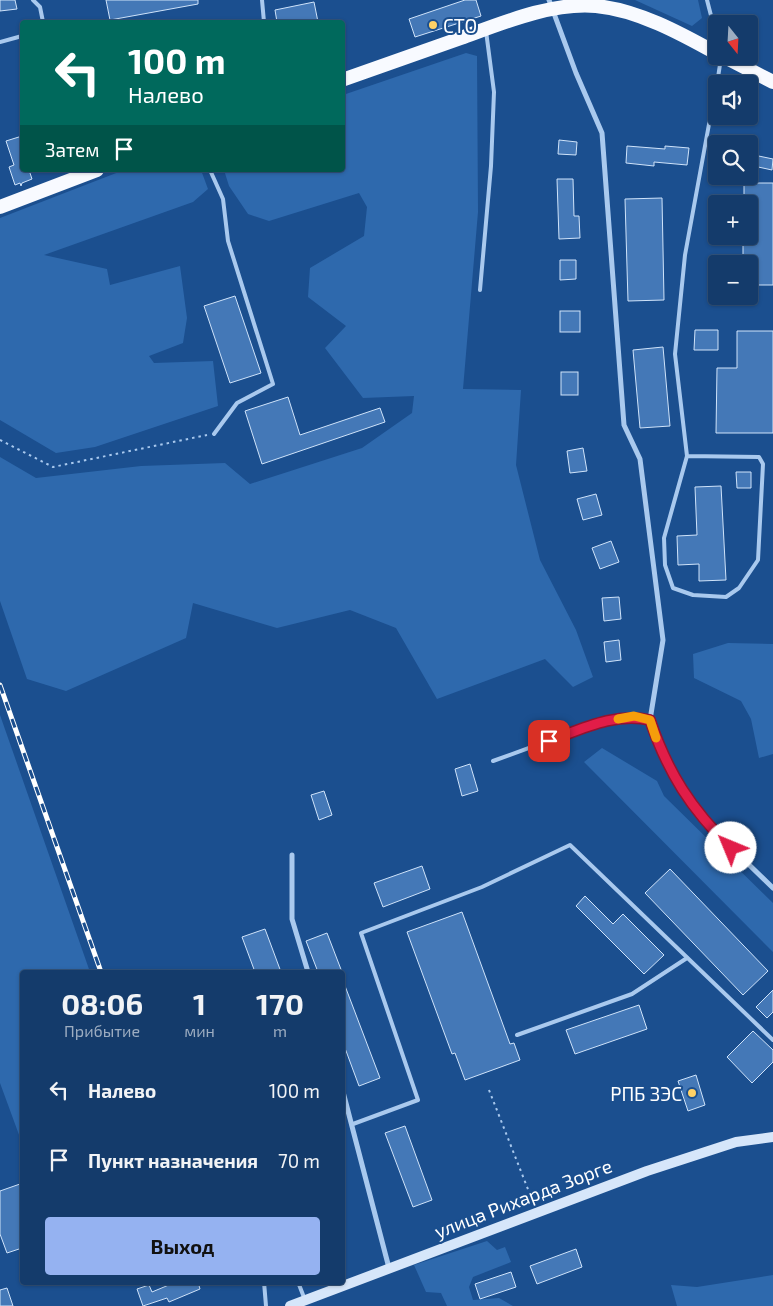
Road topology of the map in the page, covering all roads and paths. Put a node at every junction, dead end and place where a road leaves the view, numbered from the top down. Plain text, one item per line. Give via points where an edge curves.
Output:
1 (33, 0) edge
2 (262, 0) edge
3 (707, 0) edge
4 (597, 3) edge
5 (551, 4) edge
6 (711, 15) edge
7 (43, 20) edge
8 (264, 20) edge
9 (486, 29) junction
10 (20, 37) edge
11 (0, 42) edge
12 (708, 48) edge
13 (740, 65) edge
14 (345, 79) edge
15 (773, 82) edge
16 (709, 125) edge
17 (92, 172) edge
18 (211, 172) edge
19 (0, 207) edge
20 (480, 290) dead end
21 (214, 434) joint
22 (0, 440) edge
23 (687, 456) junction
24 (650, 720) junction
25 (493, 761) dead end
26 (292, 855) dead end
27 (773, 888) edge
28 (686, 958) junction
29 (307, 970) edge
30 (517, 1035) dead end
31 (773, 1040) edge
32 (489, 1090) dead end
33 (345, 1098) edge
34 (353, 1124) junction
35 (773, 1137) edge
36 (536, 1212) junction
37 (388, 1268) junction
38 (264, 1285) edge
39 (299, 1285) edge
40 (344, 1285) edge
41 (345, 1285) edge
42 (305, 1300) junction
43 (266, 1306) edge
44 (290, 1306) edge

1 - 7 lane via 40,7
2 - 8 lane
3 - 6 lane
4 - 5 highway
4 - 12 highway via 684,35
5 - 9 highway
5 - 24 street via 602,133 624,425 640,459 663,640
9 - 14 highway
9 - 20 lane via 494,92
10 - 11 lane
13 - 15 highway
16 - 23 lane via 685,255 675,354
17 - 19 highway
18 - 21 lane via 223,199 228,242 273,384 237,403
21 - 22 path via 53,467
23 - 23 lane via 759,457 763,464 758,560 739,588 726,597 693,595 673,588 665,565 664,538
24 - 25 lane via 634,716 605,720
24 - 27 street via 681,788 704,821
26 - 29 street via 292,919
28 - 30 lane via 632,994
28 - 31 lane
28 - 34 lane via 570,845 482,887 361,933 418,1100
32 - 36 path
33 - 34 street
34 - 37 street
35 - 36 main road, улица Рихарда Зорге via 736,1142
36 - 37 main road, улица Рихарда Зорге
37 - 41 main road, улица Рихарда Зорге
38 - 43 lane
39 - 42 lane
40 - 42 main road, улица Рихарда Зорге
42 - 44 main road, улица Рихарда Зорге

